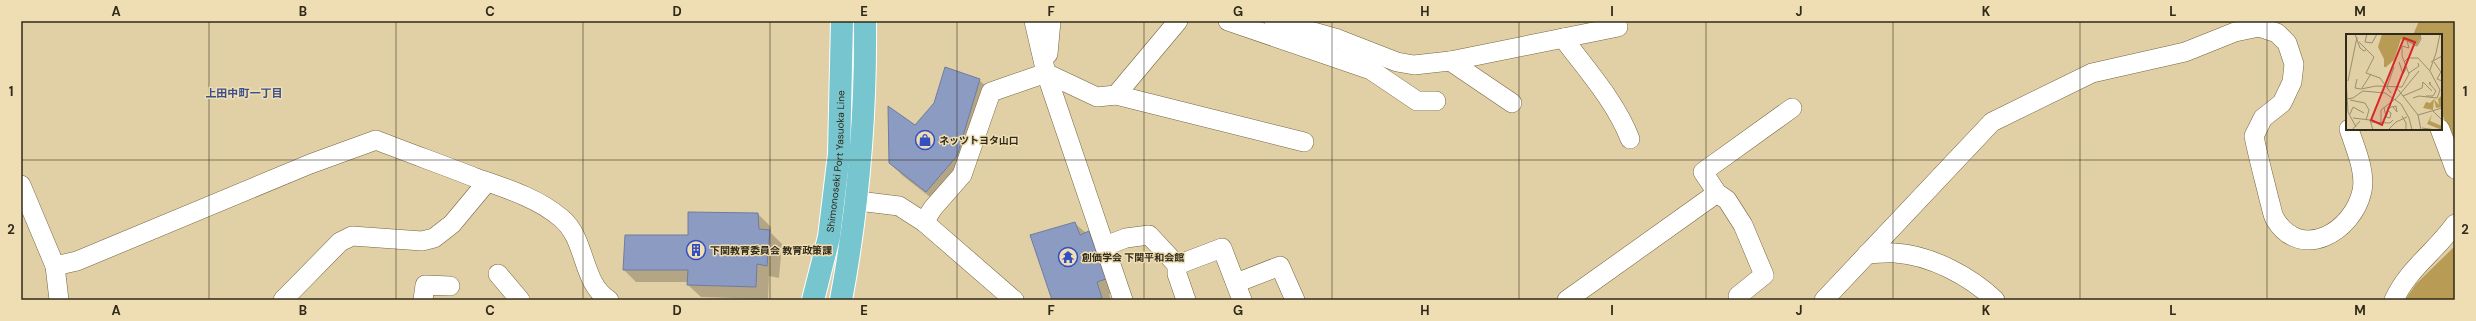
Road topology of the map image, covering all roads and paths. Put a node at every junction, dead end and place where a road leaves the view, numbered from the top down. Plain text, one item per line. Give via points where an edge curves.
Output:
1 (842, 21) edge
2 (865, 21) edge
3 (1034, 21) edge
4 (1051, 21) edge
5 (1178, 21) edge
6 (1228, 21) edge
7 (1274, 21) edge
8 (1618, 27) dead end
9 (1563, 38) junction
10 (1450, 61) junction
11 (1046, 73) junction
12 (1116, 95) junction
13 (1436, 101) dead end
14 (1512, 103) dead end
15 (1792, 108) dead end
16 (2349, 130) edge
17 (2440, 130) edge
18 (1630, 139) dead end
19 (1304, 142) dead end
20 (2455, 169) edge
21 (487, 182) junction
22 (21, 185) edge
23 (1717, 193) junction
24 (844, 199) junction
25 (924, 222) junction
26 (2455, 224) edge
27 (1105, 246) junction
28 (1867, 254) junction
29 (1177, 265) junction
30 (54, 266) junction
31 (498, 274) dead end
32 (1236, 283) junction
33 (450, 286) dead end
34 (59, 300) edge
35 (283, 300) edge
36 (423, 300) edge
37 (520, 300) edge
38 (609, 300) edge
39 (813, 300) edge
40 (841, 300) edge
41 (1014, 300) edge
42 (1123, 300) edge
43 (1186, 300) edge
44 (1242, 300) edge
45 (1295, 300) edge
46 (1567, 300) edge
47 (1741, 300) edge
48 (1824, 300) edge
49 (1995, 300) edge
50 (2394, 300) edge

1 - 24 main road, Shimonoseki Port Yasuoka Line via 839,154
2 - 24 main road, Shimonoseki Port Yasuoka Line via 865,75
3 - 11 street
4 - 11 street
5 - 12 street
6 - 13 street via 1371,70 1417,100
7 - 10 street via 1338,39 1397,62 1414,65
8 - 9 street
9 - 10 street
9 - 18 street via 1617,114
10 - 14 street
11 - 12 street via 1097,97
11 - 25 street via 991,92 962,175
11 - 27 street
12 - 19 street
15 - 23 street via 1703,172
16 - 28 street via 2360,163 2362,190 2355,212 2340,230 2320,240 2304,239 2289,234 2275,219 2254,136 2263,118 2282,103 2292,82 2294,64 2287,43 2277,33 2259,27 2235,32 2185,52 2092,73 1992,122
17 - 20 street
21 - 30 street via 376,140 310,164 77,261
21 - 35 street via 452,224 434,238 422,241 352,236 340,242
21 - 38 street via 544,206 562,218 578,239 592,280 601,295
22 - 30 street
23 - 46 street
23 - 47 street via 1727,200 1743,225 1764,275 1738,296
24 - 25 street via 900,206
24 - 39 main road, Shimonoseki Port Yasuoka Line via 829,237
24 - 40 main road, Shimonoseki Port Yasuoka Line
25 - 41 street
26 - 50 street via 2409,274
27 - 29 street via 1126,238 1149,235
27 - 42 street
28 - 48 street
28 - 49 street via 1895,253 1919,257 1949,269 1986,291
29 - 32 street via 1222,248
29 - 43 street via 1177,274
30 - 34 street
31 - 37 street
32 - 44 street
32 - 45 street via 1280,266
33 - 36 street via 425,285

